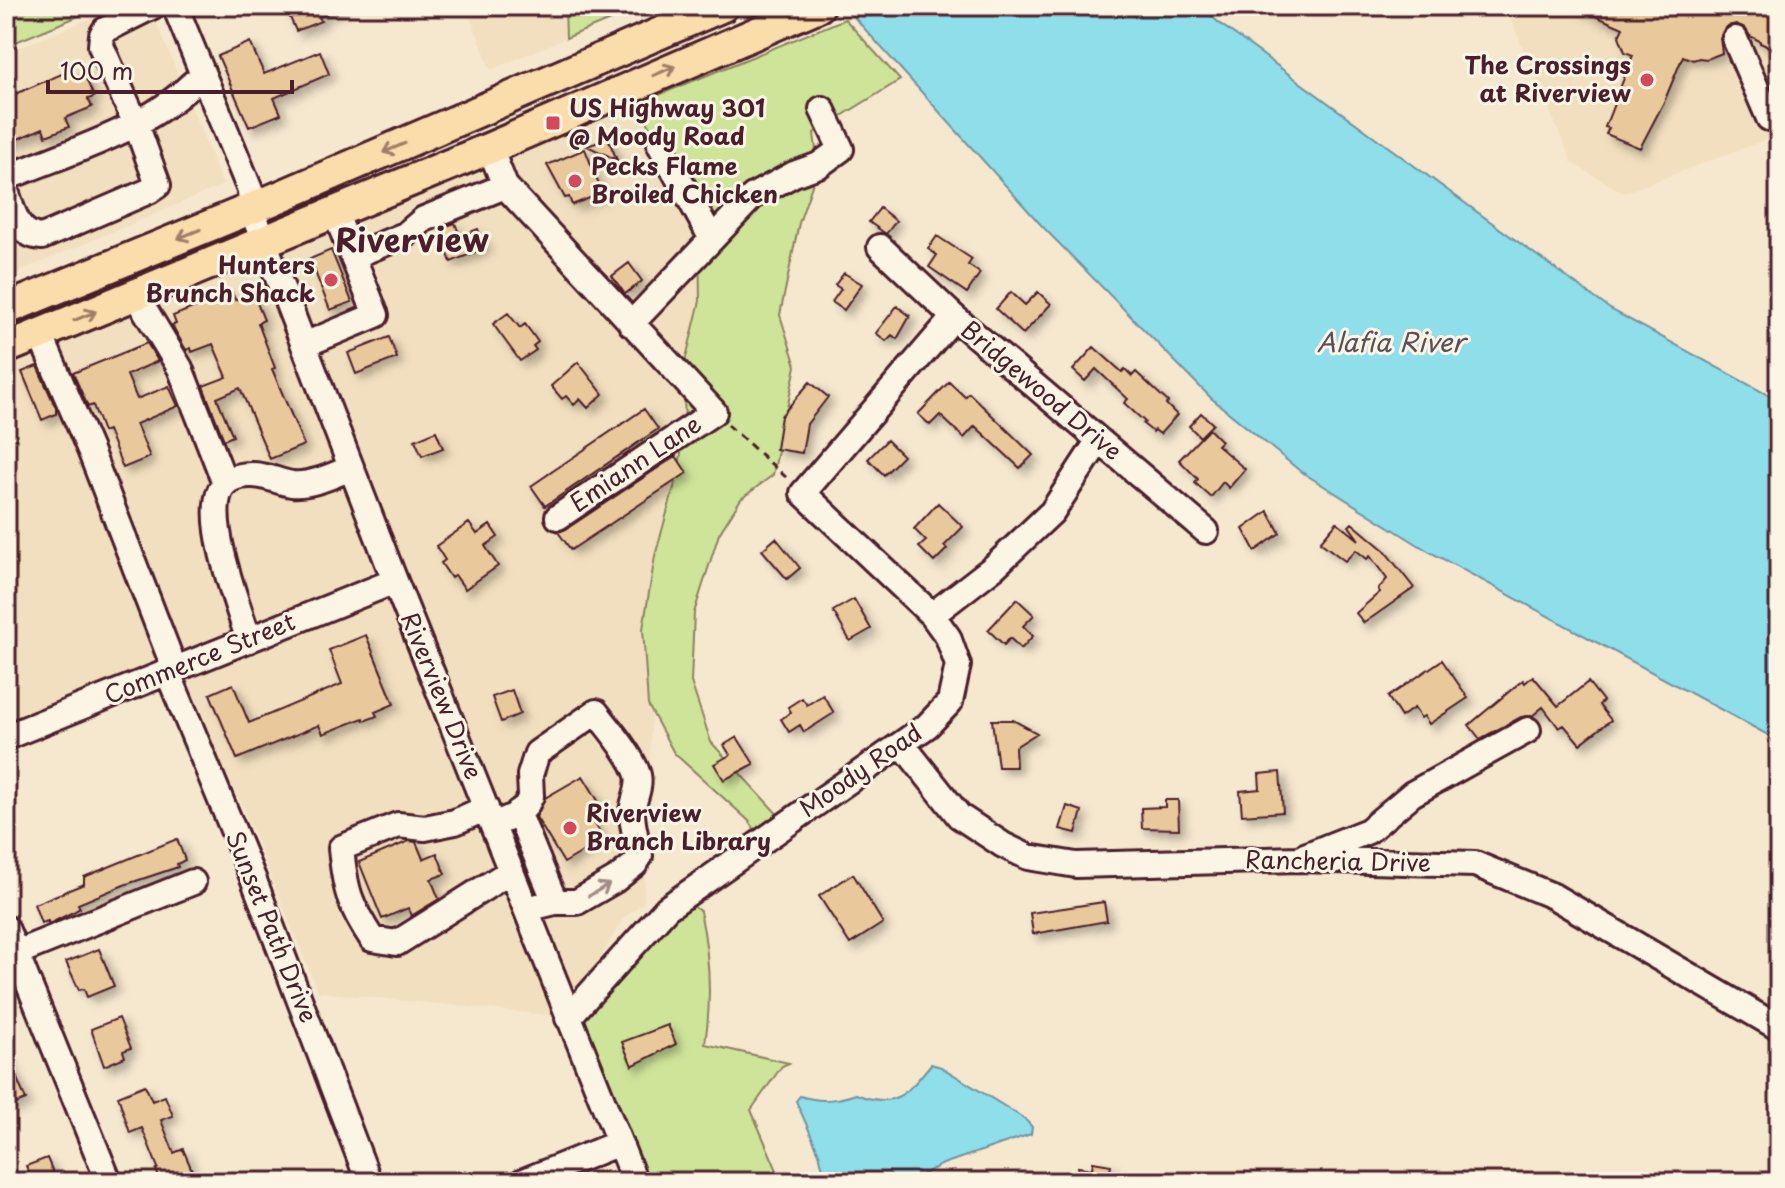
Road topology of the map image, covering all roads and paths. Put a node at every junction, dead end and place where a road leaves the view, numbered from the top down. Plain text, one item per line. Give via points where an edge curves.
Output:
1 (153, 6) edge
2 (160, 6) edge
3 (175, 6) edge
4 (723, 6) edge
5 (809, 10) edge
6 (1735, 39) dead end
7 (616, 52) junction
8 (193, 83) junction
9 (822, 109) dead end
10 (1766, 119) edge
11 (136, 124) junction
12 (660, 145) dead end
13 (490, 148) junction
14 (6, 178) edge
15 (409, 182) junction
16 (505, 186) junction
17 (6, 191) edge
18 (251, 208) junction
19 (335, 212) junction
20 (424, 219) junction
21 (712, 239) junction
22 (264, 242) junction
23 (880, 247) dead end
24 (353, 256) junction
25 (139, 293) junction
26 (8, 301) edge
27 (954, 317) junction
28 (631, 324) junction
29 (40, 334) junction
30 (304, 345) junction
31 (6, 348) edge
32 (721, 418) junction
33 (1099, 440) junction
34 (351, 468) junction
35 (785, 476) dead end
36 (225, 483) junction
37 (558, 517) dead end
38 (1206, 531) dead end
39 (395, 581) junction
40 (932, 615) junction
41 (249, 640) junction
42 (171, 672) junction
43 (1528, 730) dead end
44 (6, 737) edge
45 (902, 744) junction
46 (518, 812) junction
47 (489, 816) junction
48 (1299, 859) junction
49 (511, 871) junction
50 (193, 882) dead end
51 (555, 902) junction
52 (526, 909) junction
53 (6, 928) edge
54 (16, 953) junction
55 (568, 1018) junction
56 (1779, 1028) edge
57 (619, 1143) junction
58 (109, 1182) edge
59 (369, 1182) edge
60 (522, 1182) edge
61 (635, 1182) edge

1 - 11 street via 102,35 101,46
2 - 8 street, Riverview Drive
3 - 18 street, Riverview Drive via 250,190
4 - 7 main road
13 -> 5 main road
6 - 10 street
7 - 13 main road via 589,82 502,120
7 -> 18 main road
8 - 11 street via 173,103
8 - 18 street, Riverview Drive via 237,195
9 - 21 street via 841,149 753,196
11 - 14 street
11 - 17 street via 158,179 149,191 42,237 24,232
12 - 21 street
13 - 15 main road
13 - 16 street
15 - 19 main road
15 - 20 street
16 - 20 street
16 - 28 street
18 - 22 street, Riverview Drive
18 -> 26 main road
19 - 22 main road
19 - 24 street
20 - 24 street via 405,235
21 - 28 street
22 - 25 main road
22 - 30 street, Riverview Drive
23 - 27 street, Bridgewood Drive
24 - 30 street via 376,315
29 -> 25 main road
25 - 36 street via 180,368
27 - 33 street, Bridgewood Drive
27 - 40 street, Moody Road via 803,493
28 - 32 street
29 - 31 main road
29 - 42 street, Sunset Path Drive via 90,450
30 - 34 street, Riverview Drive
32 - 35 path
32 - 37 street, Emiann Lane
33 - 38 street, Bridgewood Drive
33 - 40 street via 1052,512
34 - 36 street via 295,485 255,474
34 - 39 street, Riverview Drive
36 - 41 street via 215,516
39 - 41 street, Commerce Street
39 - 47 street, Riverview Drive
40 - 45 street, Moody Road via 948,637 958,665 950,702
41 - 42 street, Commerce Street
42 - 44 street, Commerce Street
42 - 59 street, Sunset Path Drive
43 - 48 street via 1412,794 1368,831
45 - 48 street, Rancheria Drive via 959,816 1028,857 1076,865
45 - 55 street, Moody Road via 667,908
46 - 47 street
46 - 51 street
51 -> 46 street via 588,897 640,856 632,808 638,775 596,712 537,753 531,796
47 - 49 street, Riverview Drive
47 - 49 street via 425,828 398,825 341,848 354,912 372,939 397,943
48 - 56 street, Rancheria Drive via 1475,864 1553,896
49 - 52 street, Riverview Drive
50 - 54 street
51 - 52 street
52 - 55 street, Riverview Drive
53 - 54 street
54 - 58 street
55 - 57 street, Riverview Drive
57 - 60 street
57 - 61 street, Riverview Drive

